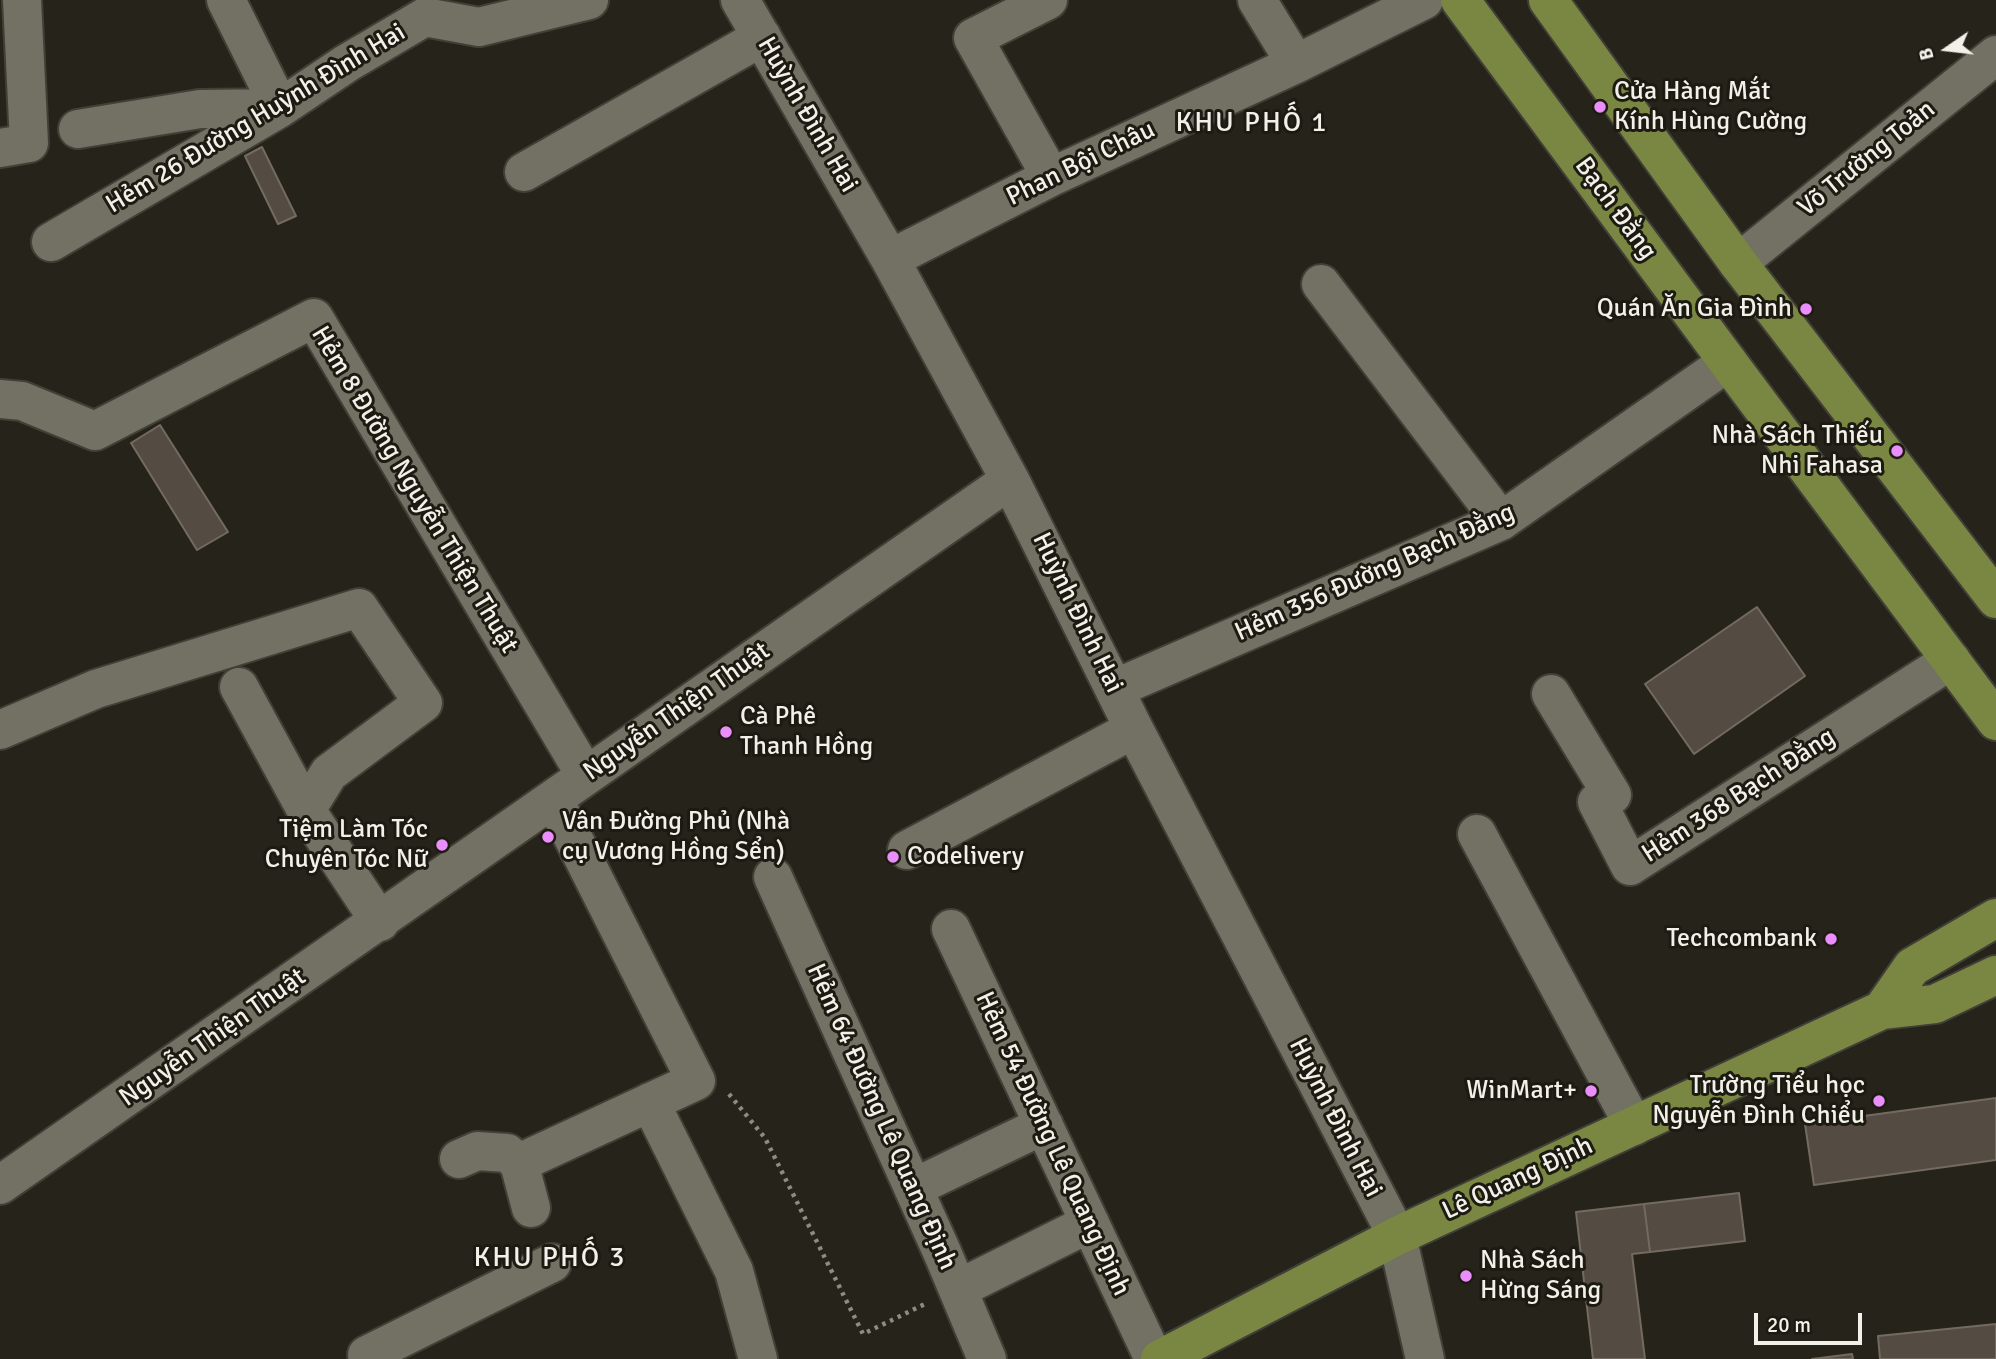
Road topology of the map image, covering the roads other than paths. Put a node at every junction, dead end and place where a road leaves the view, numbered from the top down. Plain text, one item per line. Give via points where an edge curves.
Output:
1 (22, 0) edge
2 (226, 0) edge
3 (589, 0) edge
4 (740, 0) edge
5 (1048, 0) edge
6 (1257, 0) edge
7 (1424, 0) edge
8 (1460, 0) edge
9 (1549, 0) edge
10 (762, 37) junction
11 (13, 48) edge
12 (1996, 55) edge
13 (1296, 64) junction
14 (280, 108) junction
15 (78, 129) dead end
16 (0, 148) edge
17 (524, 172) dead end
18 (1051, 177) junction
19 (51, 242) dead end
20 (890, 259) junction
21 (1738, 263) junction
22 (1321, 284) dead end
23 (1728, 362) junction
24 (0, 398) edge
25 (1010, 480) junction
26 (1502, 521) junction
27 (1996, 599) edge
28 (1951, 660) junction
29 (239, 687) dead end
30 (1114, 690) junction
31 (1551, 694) dead end
32 (1996, 721) edge
33 (1134, 729) junction
34 (0, 730) edge
35 (586, 776) junction
36 (554, 800) junction
37 (306, 810) junction
38 (1477, 834) dead end
39 (907, 850) dead end
40 (773, 877) dead end
41 (1996, 918) edge
42 (380, 922) junction
43 (951, 929) dead end
44 (1996, 975) edge
45 (1882, 1010) junction
46 (650, 1102) junction
47 (1044, 1125) junction
48 (1634, 1126) junction
49 (459, 1159) dead end
50 (519, 1163) junction
51 (0, 1185) edge
52 (913, 1188) junction
53 (530, 1208) dead end
54 (1090, 1223) junction
55 (1397, 1236) junction
56 (552, 1263) dead end
57 (958, 1289) junction
58 (369, 1359) edge
59 (758, 1359) edge
60 (987, 1359) edge
61 (1154, 1359) edge
62 (1160, 1359) edge
63 (1425, 1359) edge

1 - 11 street
2 - 14 street
3 - 14 street, Hẻm 26 Đường Huỳnh Đình Hai via 479,27 425,17
4 - 10 street, Huỳnh Đình Hai
5 - 18 street via 973,38
6 - 13 street
7 - 13 street, Phan Bội Châu
8 - 23 main road, Bạch Đằng
9 - 21 main road
10 - 17 street
10 - 20 street, Huỳnh Đình Hai
11 - 16 street via 29,143
12 - 21 street, Võ Trường Toản
13 - 18 street, Phan Bội Châu
14 - 15 street via 200,109
14 - 19 street, Hẻm 26 Đường Huỳnh Đình Hai
18 - 20 street, Phan Bội Châu
20 - 25 street, Huỳnh Đình Hai
21 - 27 main road
22 - 26 street
23 - 26 street, Hẻm 356 Đường Bạch Đằng
23 - 28 main road, Bạch Đằng
24 - 35 street, Hẻm 8 Đường Nguyễn Thiện Thuật via 22,401 95,431 314,318
25 - 30 street, Huỳnh Đình Hai
25 - 35 street, Nguyễn Thiện Thuật
26 - 30 street, Hẻm 356 Đường Bạch Đằng
28 - 31 street, Hẻm 368 Bạch Đằng via 1630,866 1597,802 1612,795
28 - 32 main road, Bạch Đằng
29 - 37 street
30 - 33 street, Huỳnh Đình Hai
33 - 39 street
33 - 55 street, Huỳnh Đình Hai
34 - 37 street via 96,689 359,608 423,703 329,773
35 - 36 street, Nguyễn Thiện Thuật
36 - 42 street, Nguyễn Thiện Thuật
36 - 46 street via 695,1081
37 - 42 street
38 - 48 street
40 - 52 street, Hẻm 64 Đường Lê Quang Định
41 - 45 main road via 1912,967
42 - 51 street, Nguyễn Thiện Thuật
43 - 47 street, Hẻm 54 Đường Lê Quang Định
44 - 45 main road, Lê Quang Định via 1935,1004
45 - 48 main road, Lê Quang Định
46 - 50 street
46 - 59 street via 734,1272
47 - 52 street
47 - 54 street, Hẻm 54 Đường Lê Quang Định
48 - 55 main road, Lê Quang Định
49 - 50 street via 477,1151 507,1153
50 - 53 street
52 - 57 street, Hẻm 64 Đường Lê Quang Định
54 - 57 street
54 - 61 street, Hẻm 54 Đường Lê Quang Định
55 - 62 main road, Lê Quang Định
55 - 63 street, Huỳnh Đình Hai
56 - 58 street via 367,1355
57 - 60 street, Hẻm 64 Đường Lê Quang Định

